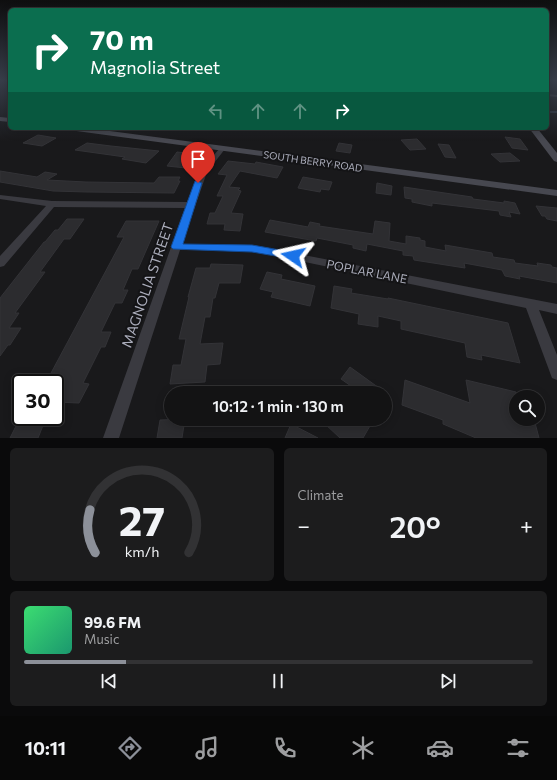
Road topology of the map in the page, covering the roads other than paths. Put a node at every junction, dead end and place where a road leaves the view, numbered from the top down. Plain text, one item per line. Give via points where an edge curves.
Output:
1 (84, 130) edge
2 (535, 130) edge
3 (222, 148) junction
4 (557, 159) edge
5 (557, 193) edge
6 (0, 197) edge
7 (52, 204) junction
8 (190, 205) junction
9 (176, 247) junction
10 (0, 263) edge
11 (531, 304) junction
12 (557, 309) edge
13 (557, 373) edge
14 (111, 438) edge

1 - 3 street, SOUTH BERRY ROAD
2 - 4 street
3 - 5 street, SOUTH BERRY ROAD
3 - 8 street, MAGNOLIA STREET via 203,172
6 - 7 street
7 - 8 street
7 - 10 street
8 - 9 street, MAGNOLIA STREET
9 - 11 street, POPLAR LANE via 264,250
9 - 14 street, MAGNOLIA STREET
11 - 12 street, POPLAR LANE
11 - 13 street

